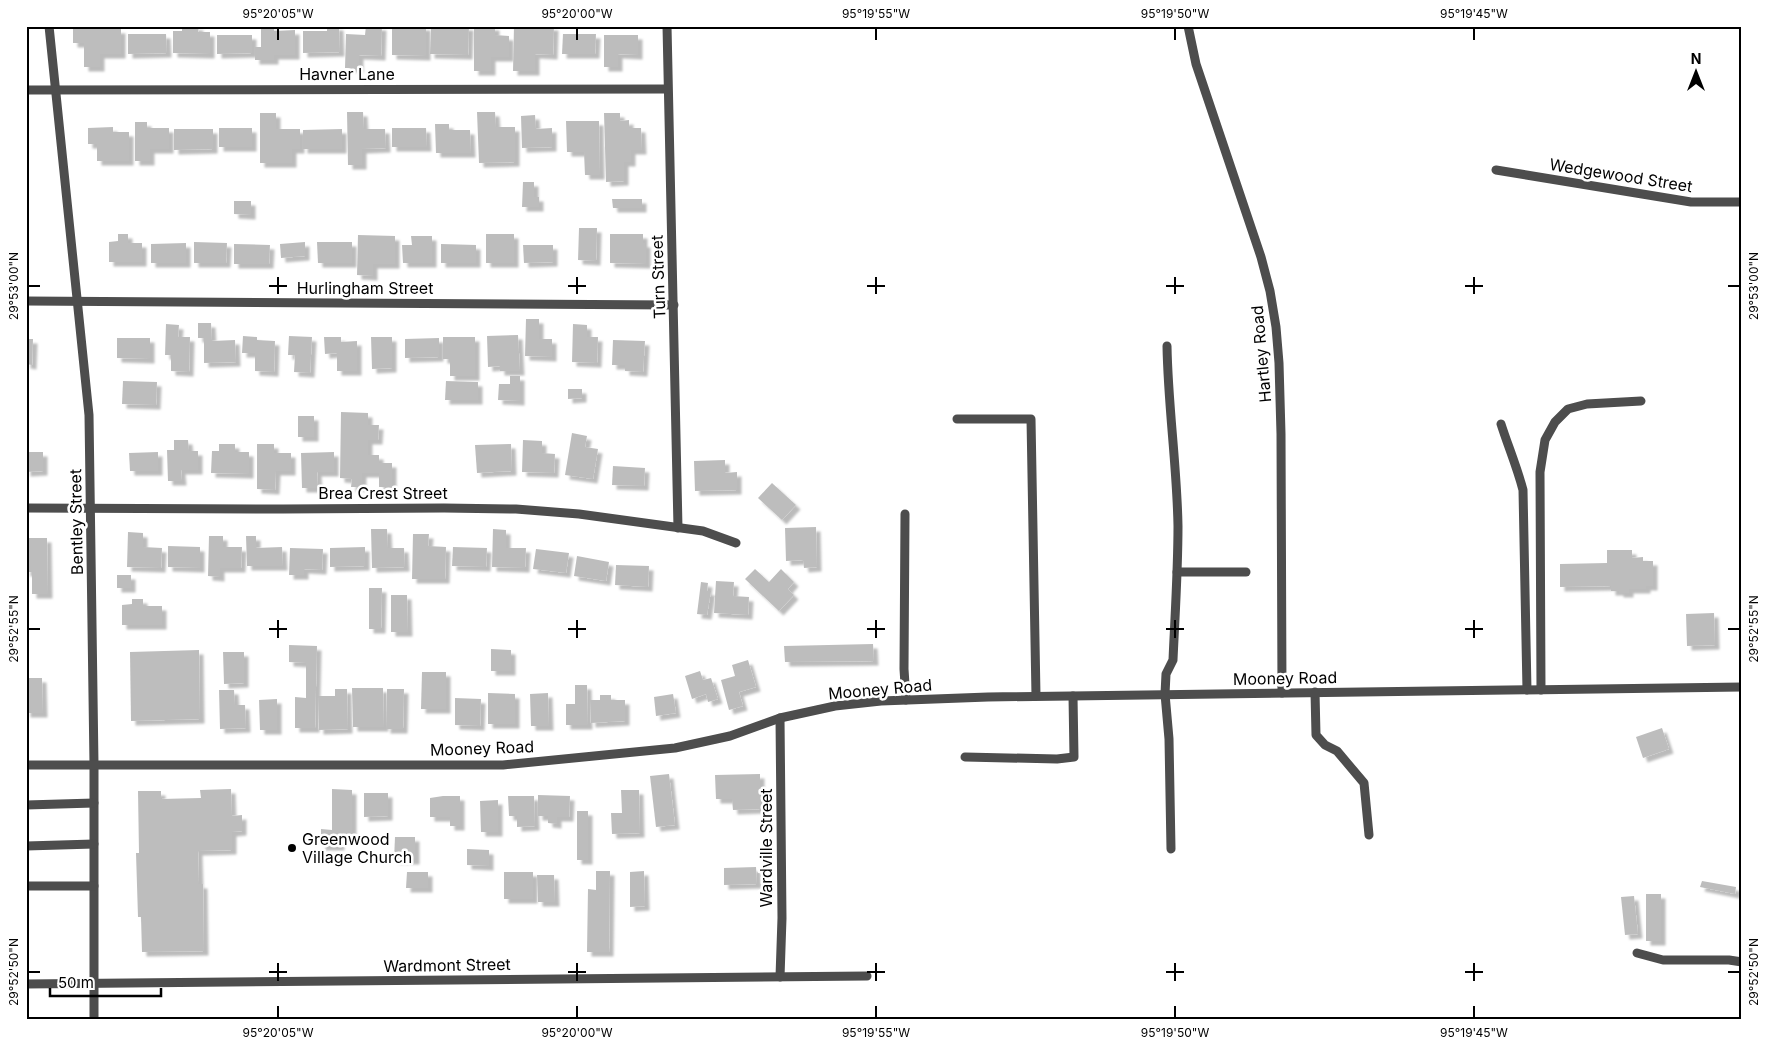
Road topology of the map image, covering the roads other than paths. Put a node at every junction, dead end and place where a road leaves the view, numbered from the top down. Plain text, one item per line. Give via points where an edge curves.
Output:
1 (48, 26) edge
2 (667, 26) edge
3 (1188, 26) edge
4 (668, 89) junction
5 (26, 90) edge
6 (55, 90) junction
7 (1496, 170) dead end
8 (1742, 202) edge
9 (26, 301) edge
10 (78, 301) junction
11 (674, 305) junction
12 (1167, 346) dead end
13 (1642, 401) dead end
14 (956, 419) dead end
15 (1501, 424) dead end
16 (26, 508) edge
17 (91, 508) junction
18 (905, 514) dead end
19 (678, 528) junction
20 (736, 543) dead end
21 (1177, 572) junction
22 (1246, 572) dead end
23 (1742, 687) edge
24 (1527, 690) junction
25 (1540, 690) junction
26 (1315, 692) junction
27 (1282, 693) junction
28 (1165, 694) junction
29 (1036, 696) junction
30 (1073, 696) junction
31 (906, 700) junction
32 (780, 718) junction
33 (965, 757) dead end
34 (94, 764) junction
35 (26, 765) edge
36 (94, 803) junction
37 (26, 805) edge
38 (1369, 835) dead end
39 (94, 844) junction
40 (26, 846) edge
41 (1171, 849) dead end
42 (26, 886) edge
43 (94, 886) junction
44 (1637, 954) dead end
45 (1742, 962) edge
46 (867, 976) dead end
47 (780, 977) junction
48 (94, 983) junction
49 (26, 984) edge
50 (94, 1020) edge

1 - 6 street, Bentley Street
2 - 4 street, Turn Street
3 - 27 street, Hartley Road via 1196,64 1261,257 1276,326 1281,434
4 - 6 street, Havner Lane
4 - 11 street, Turn Street
5 - 6 street, Havner Lane
6 - 10 street, Bentley Street
7 - 8 street, Wedgewood Street via 1691,202
9 - 10 street, Hurlingham Street
10 - 11 street, Hurlingham Street
10 - 17 street, Bentley Street via 89,415
11 - 19 street, Turn Street
12 - 21 street via 1177,507
13 - 25 street via 1587,404 1568,409 1555,422 1545,440 1540,472
14 - 29 street via 1031,419
15 - 24 street via 1523,490
16 - 17 street, Brea Crest Street
17 - 19 street, Brea Crest Street via 516,509
17 - 34 street, Bentley Street
18 - 31 street
19 - 20 street, Brea Crest Street via 703,531
21 - 22 street
21 - 28 street via 1173,660 1166,674
23 - 25 street, Mooney Road
24 - 25 street, Mooney Road
24 - 26 street, Mooney Road
26 - 27 street, Mooney Road
26 - 38 street via 1316,735 1337,751 1364,783
27 - 28 street, Mooney Road
28 - 30 street, Mooney Road
28 - 41 street
29 - 30 street, Mooney Road
29 - 31 street, Mooney Road
30 - 33 street via 1074,757
31 - 32 street, Mooney Road via 835,706
32 - 34 street, Mooney Road via 730,736 675,748 503,766
32 - 47 street, Wardville Street
34 - 35 street, Mooney Road
34 - 36 street, Bentley Street
36 - 37 street
36 - 39 street, Bentley Street
39 - 40 street
39 - 43 street, Bentley Street
42 - 43 street
43 - 48 street, Bentley Street
44 - 45 street via 1662,960
46 - 47 street, Wardmont Street
47 - 48 street, Wardmont Street
48 - 49 street, Wardmont Street
48 - 50 street, Bentley Street

